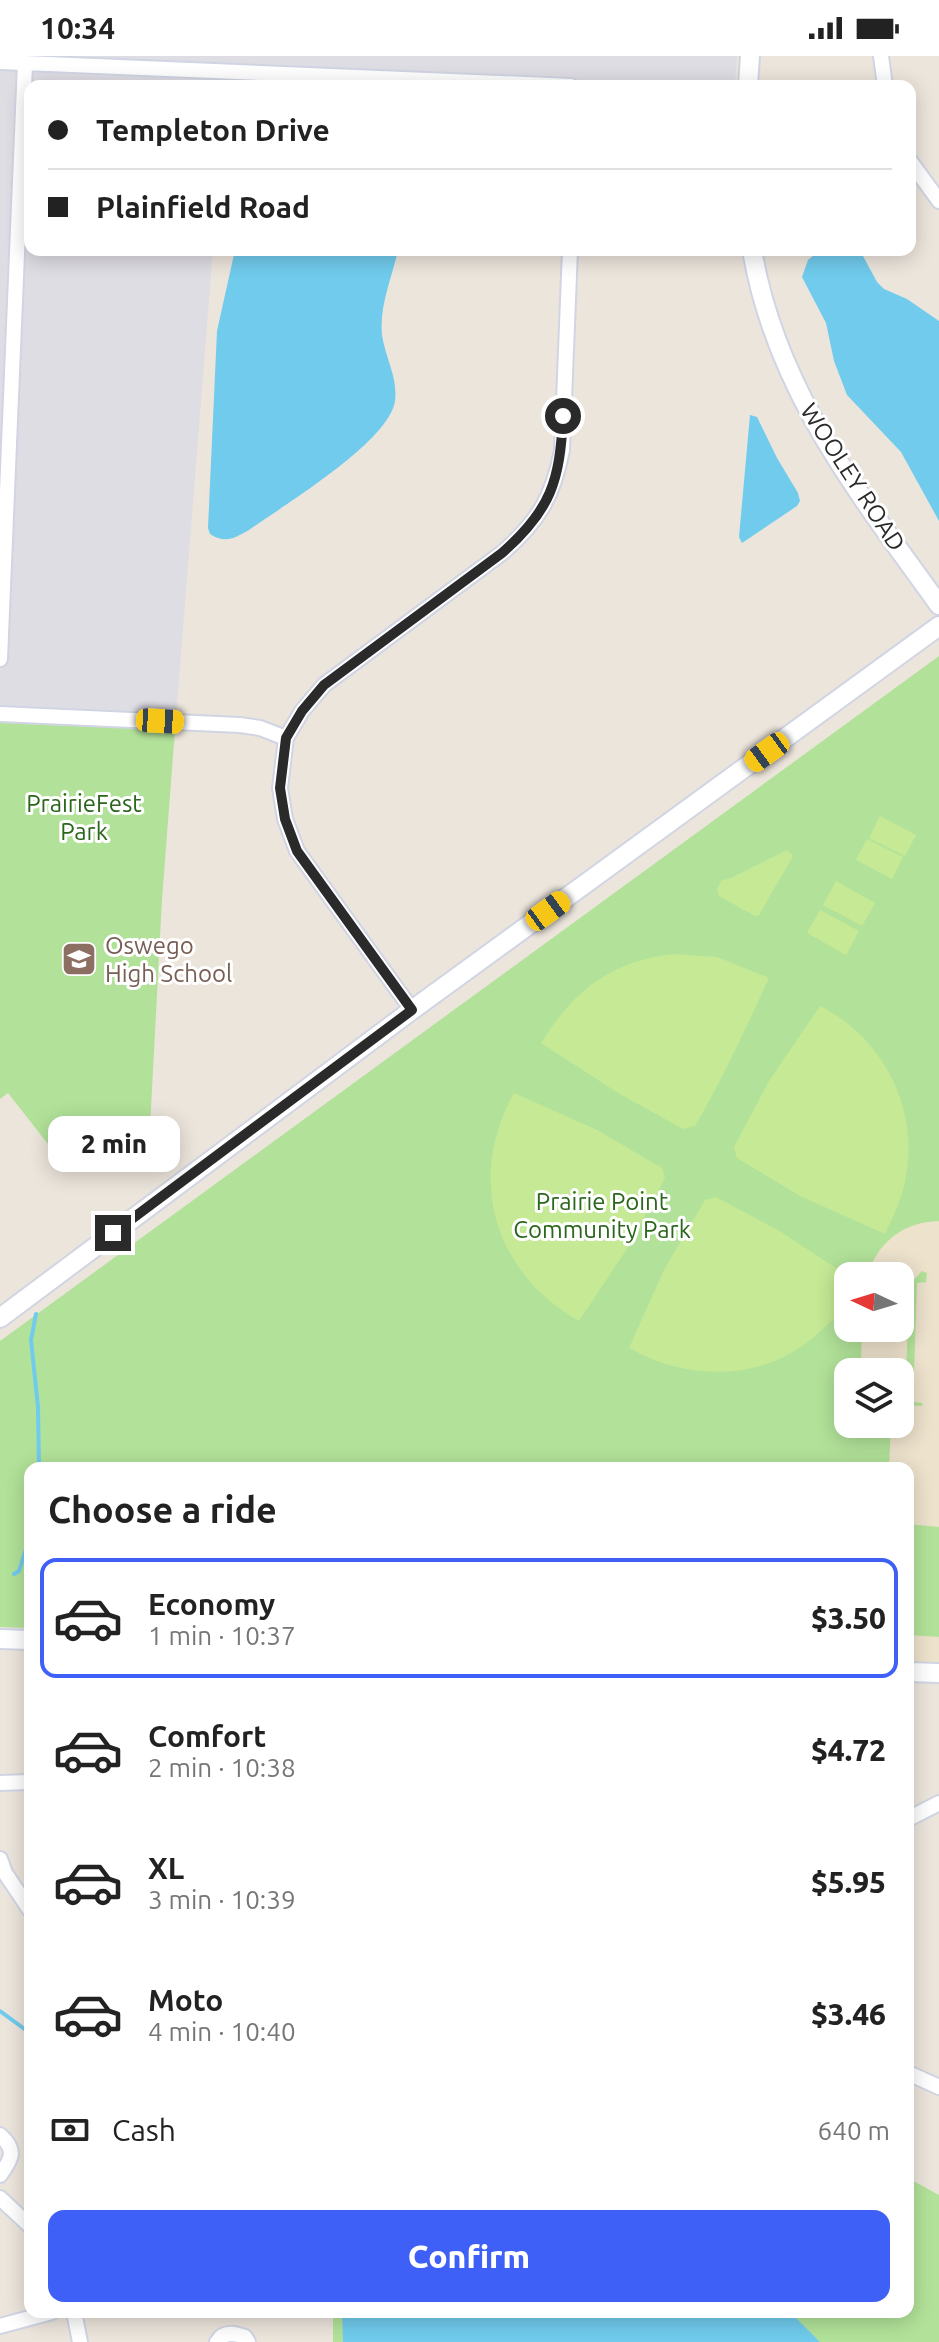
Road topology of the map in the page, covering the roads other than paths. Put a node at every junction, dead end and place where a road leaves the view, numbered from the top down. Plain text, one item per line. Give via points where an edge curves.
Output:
1 (750, 56) edge
2 (881, 56) edge
3 (0, 62) edge
4 (25, 63) junction
5 (24, 80) edge
6 (429, 80) edge
7 (748, 80) edge
8 (884, 80) edge
9 (24, 87) edge
10 (916, 169) edge
11 (939, 201) edge
12 (570, 256) edge
13 (753, 256) edge
14 (939, 605) edge
15 (939, 626) edge
16 (0, 659) edge
17 (0, 714) edge
18 (286, 738) junction
19 (412, 1010) junction
20 (0, 1318) edge
21 (0, 1639) edge
22 (24, 1640) edge
23 (914, 1672) edge
24 (939, 1673) edge
25 (24, 1782) edge
26 (0, 1783) edge
27 (939, 1803) edge
28 (914, 1816) edge
29 (0, 1859) edge
30 (24, 1901) edge
31 (914, 2076) edge
32 (939, 2087) edge
33 (0, 2135) edge
34 (0, 2175) edge
35 (0, 2198) edge
36 (24, 2220) edge
37 (30, 2318) edge
38 (75, 2318) edge
39 (0, 2326) edge
40 (80, 2342) edge
41 (217, 2342) edge
42 (248, 2342) edge

1 - 7 main road
2 - 8 street
3 - 4 street
4 - 5 street
4 - 6 street
9 - 16 street
10 - 11 street
12 - 18 street via 562,450 545,505 527,532 502,553 324,685
13 - 14 main road, WOOLEY ROAD via 773,336 811,419
15 - 19 main road
17 - 18 street via 240,725
18 - 19 street via 280,788 297,851
19 - 20 main road
21 - 22 main road
23 - 24 main road
25 - 26 street
27 - 28 street
29 - 30 street
31 - 32 street
33 - 34 street via 13,2152
35 - 36 street
37 - 39 street
38 - 40 street
41 - 42 street via 236,2333

